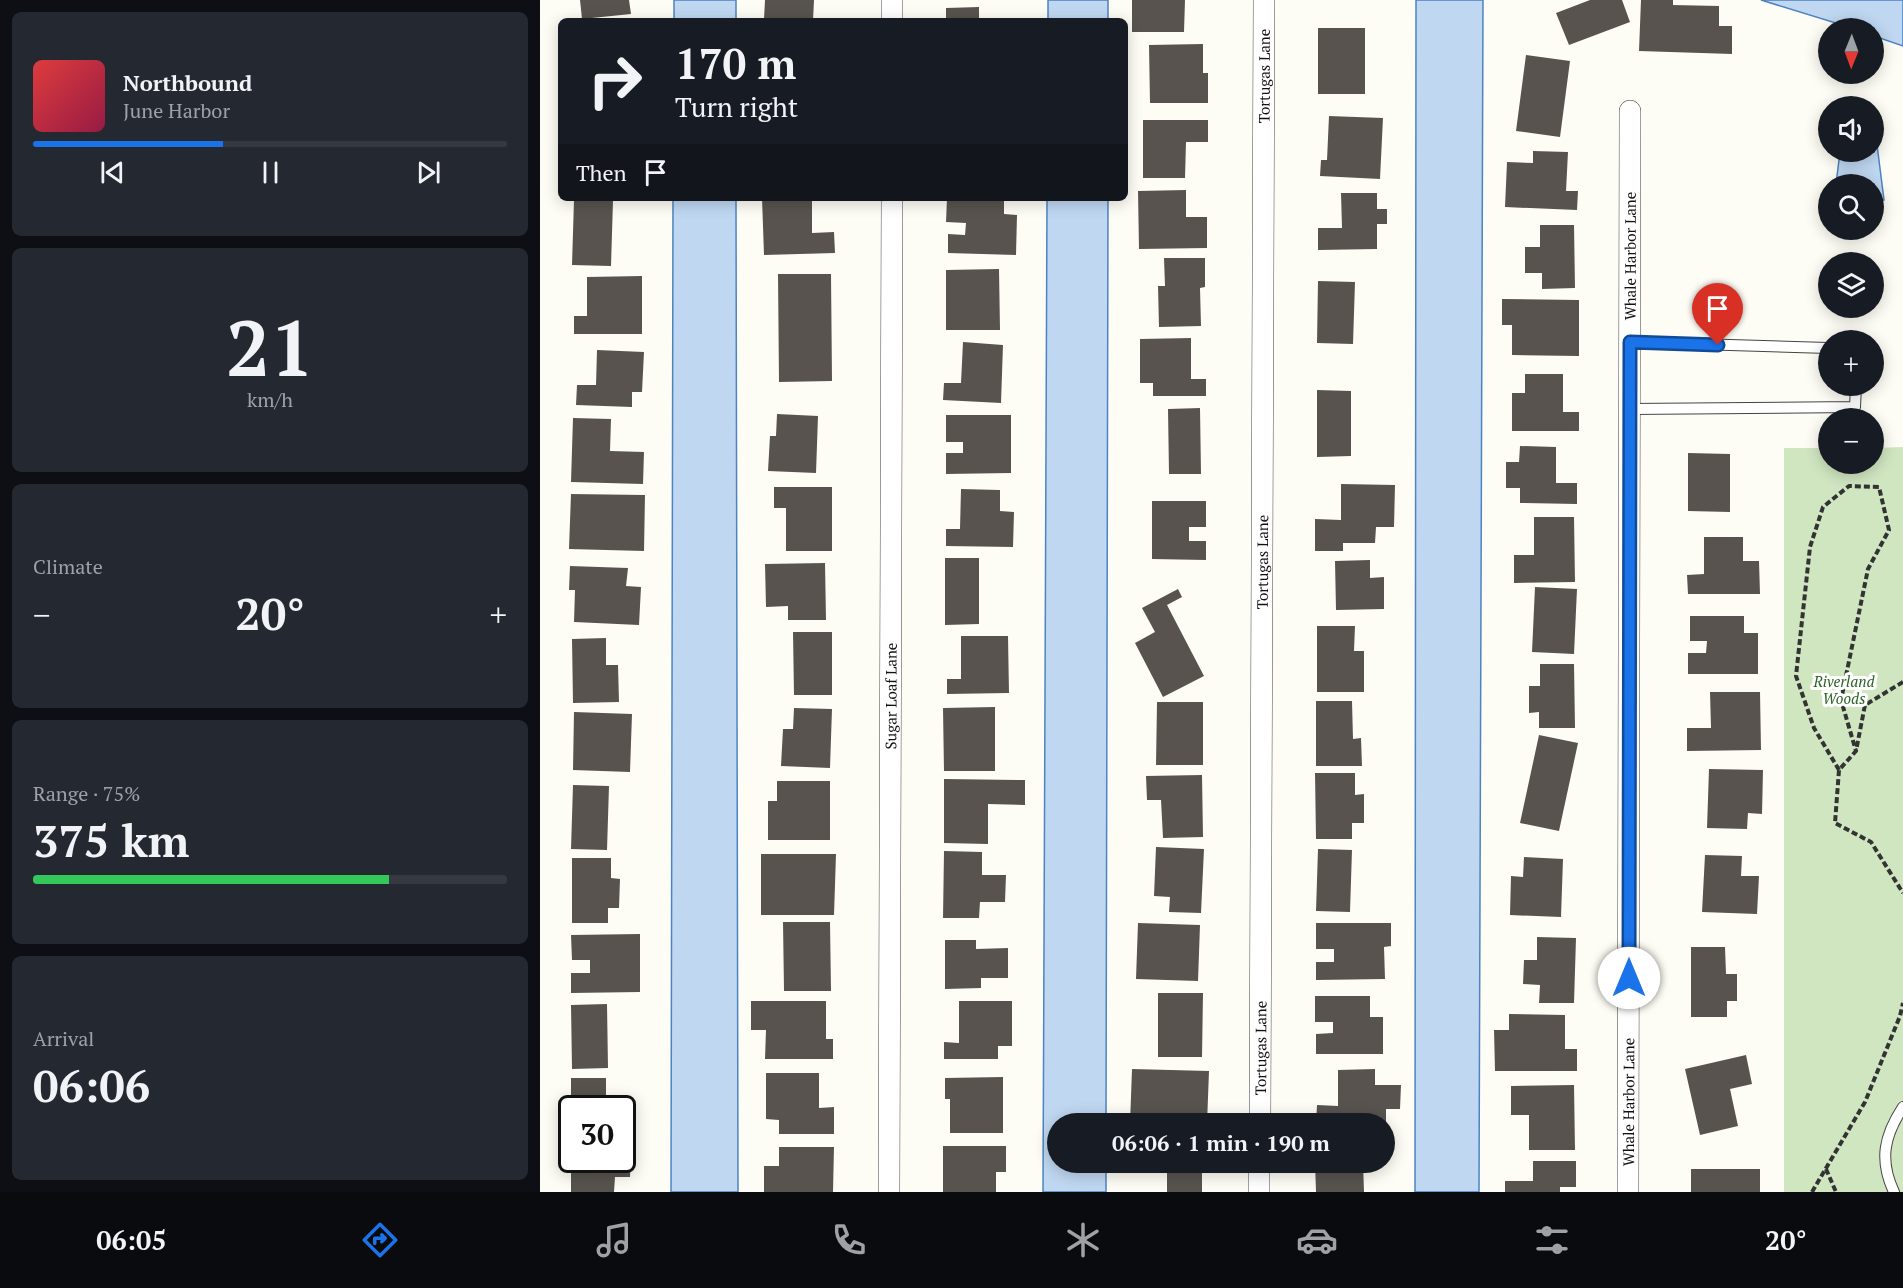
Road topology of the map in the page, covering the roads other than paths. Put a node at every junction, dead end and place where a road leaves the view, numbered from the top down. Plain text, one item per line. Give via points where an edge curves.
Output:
1 (892, 0) edge
2 (1264, 0) edge
3 (892, 18) edge
4 (1630, 111) dead end
5 (892, 201) edge
6 (1630, 342) junction
7 (1818, 348) edge
8 (1856, 396) edge
9 (1629, 409) junction
10 (1903, 1107) edge
11 (1260, 1113) edge
12 (1259, 1173) edge
13 (889, 1192) edge
14 (1259, 1192) edge
15 (1628, 1192) edge
16 (1894, 1192) edge

1 - 3 street
2 - 11 street, Tortugas Lane
4 - 6 street, Whale Harbor Lane
5 - 13 street, Sugar Loaf Lane
6 - 7 lane
6 - 9 street, Whale Harbor Lane
8 - 9 lane via 1855,407
9 - 15 street, Whale Harbor Lane
10 - 16 lane via 1886,1141 1884,1162
12 - 14 street

